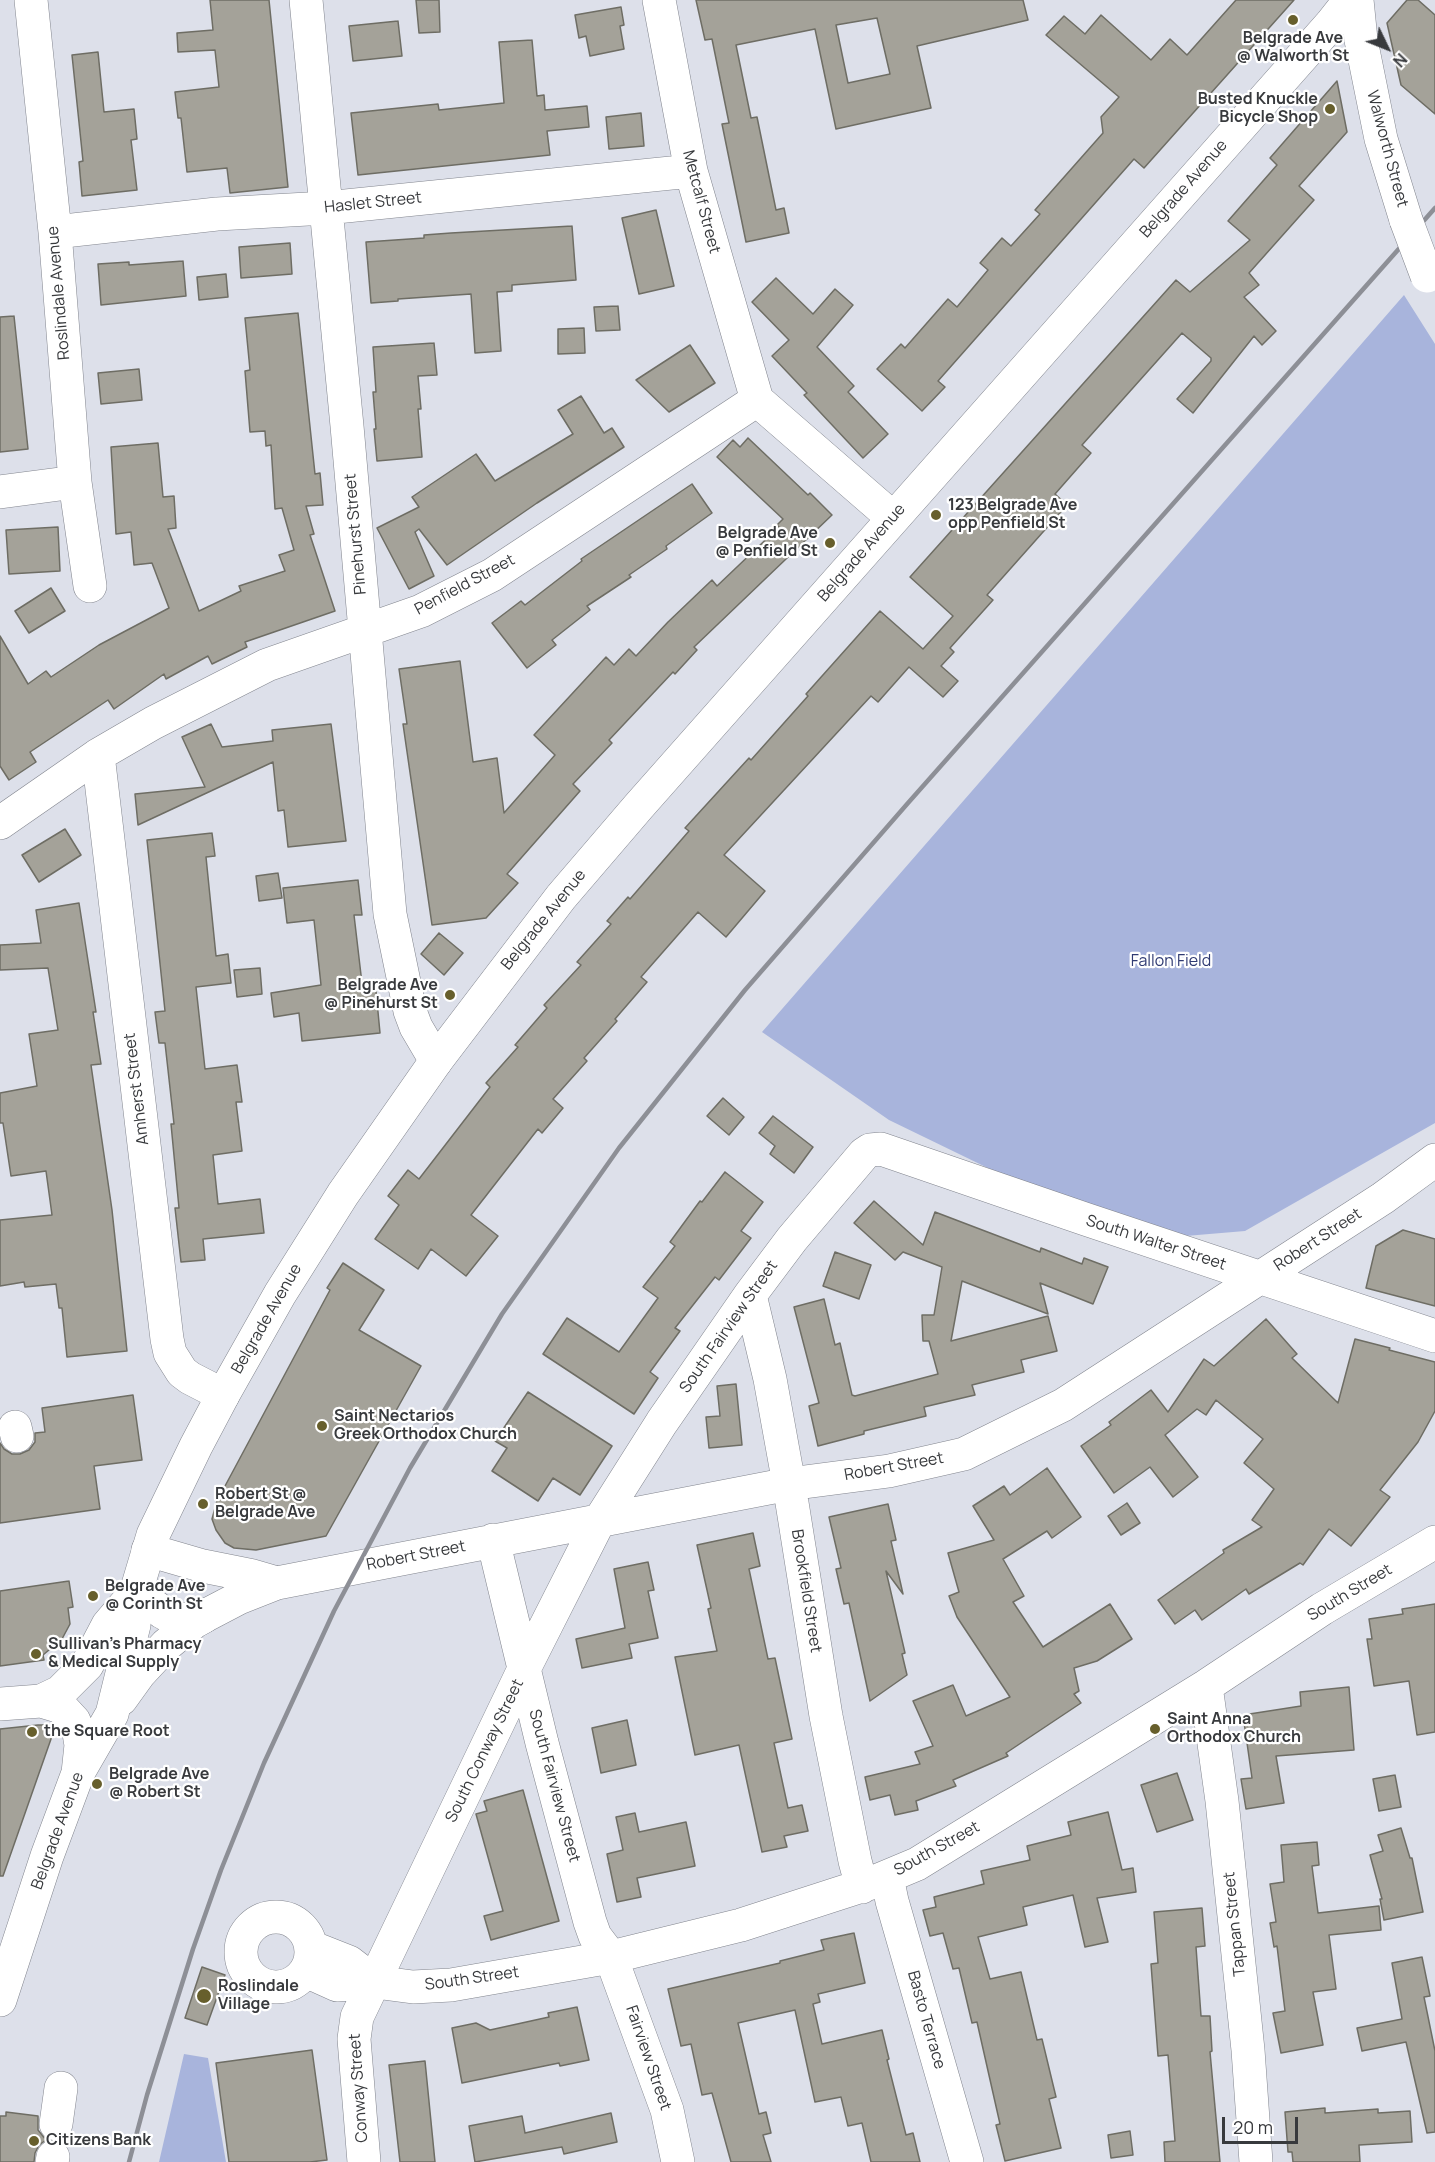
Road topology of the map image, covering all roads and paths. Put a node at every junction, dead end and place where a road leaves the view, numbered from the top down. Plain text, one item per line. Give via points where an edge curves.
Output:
1 (30, 0) edge
2 (306, 0) edge
3 (659, 0) edge
4 (1350, 0) edge
5 (1357, 0) edge
6 (691, 171) junction
7 (326, 208) junction
8 (55, 232) junction
9 (1431, 284) edge
10 (757, 400) junction
11 (75, 482) junction
12 (0, 492) edge
13 (892, 518) junction
14 (90, 586) dead end
15 (363, 632) junction
16 (98, 755) junction
17 (0, 823) edge
18 (435, 1061) junction
19 (878, 1148) joint
20 (1435, 1172) edge
21 (1261, 1278) junction
22 (750, 1295) junction
23 (1435, 1336) edge
24 (223, 1395) junction
25 (789, 1484) junction
26 (598, 1522) junction
27 (493, 1540) junction
28 (1435, 1542) edge
29 (148, 1550) junction
30 (277, 1583) junction
31 (136, 1592) junction
32 (203, 1617) junction
33 (524, 1669) junction
34 (1206, 1686) junction
35 (41, 1701) junction
36 (0, 1704) edge
37 (112, 1714) junction
38 (78, 1773) junction
39 (875, 1882) junction
40 (10, 1938) edge
41 (611, 1957) junction
42 (308, 1959) dead end
43 (375, 1982) junction
44 (0, 2000) edge
45 (61, 2088) dead end
46 (56, 2124) dead end
47 (364, 2162) edge
48 (678, 2162) edge
49 (967, 2162) edge
50 (1256, 2162) edge

1 - 8 street, Roslindale Avenue
2 - 7 street, Pinehurst Street
3 - 6 street, Metcalf Street
4 - 13 street, Belgrade Avenue
5 - 9 street, Walworth Street, bridge via 1381,139
6 - 7 street, Haslet Street
6 - 10 street, Metcalf Street
7 - 8 street, Haslet Street via 217,213
7 - 15 street, Pinehurst Street
8 - 11 street, Roslindale Avenue
10 - 13 street
10 - 15 street, Penfield Street via 492,575 421,611
11 - 12 street
11 - 14 street, Roslindale Avenue
13 - 18 street, Belgrade Avenue via 561,897
15 - 16 street, Penfield Street via 267,665
15 - 18 street, Pinehurst Street via 390,914 410,1011
16 - 17 street, Penfield Street
16 - 24 street, Amherst Street via 167,1339 170,1353 182,1372
18 - 24 street, Belgrade Avenue via 325,1221
19 - 21 street, South Walter Street
19 - 22 street, South Fairview Street via 864,1154 830,1192
20 - 21 street, Robert Street via 1383,1198
21 - 23 street, South Walter Street
21 - 25 street, Robert Street via 1063,1405 964,1454 889,1471
22 - 25 street, Brookfield Street
22 - 26 street, South Fairview Street
24 - 29 street, Belgrade Avenue
25 - 26 street, Robert Street
25 - 39 street, Brookfield Street via 826,1716 855,1861
26 - 27 street, Robert Street
26 - 33 street, South Conway Street
27 - 30 street, Robert Street
27 - 33 street, South Fairview Street
28 - 34 street, South Street via 1322,1609
29 - 30 street, Robert Street
29 - 31 street, Belgrade Avenue
30 - 32 street, Robert Street
31 - 32 street via 171,1617
31 - 35 street via 108,1625 87,1665 60,1692
31 - 37 street, Belgrade Avenue via 134,1624
32 - 37 street, Robert Street via 166,1645 139,1674
33 - 41 street, South Fairview Street via 594,1936
33 - 43 street, South Conway Street
34 - 39 street, South Street via 917,1864
34 - 50 street, Tappan Street via 1222,1801
35 - 36 street
35 - 38 street via 61,1707 74,1720 81,1738
37 - 38 street, Belgrade Avenue
38 - 40 street, Belgrade Avenue
39 - 41 street, South Street via 741,1925
39 - 49 street, Basto Terrace via 892,1901
40 - 44 street, Belgrade Avenue
41 - 43 street, South Street via 430,1987
41 - 48 street, Fairview Street via 667,2110
42 - 43 street via 349,1962
43 - 47 street, Conway Street via 357,2018 354,2039
45 - 46 street

